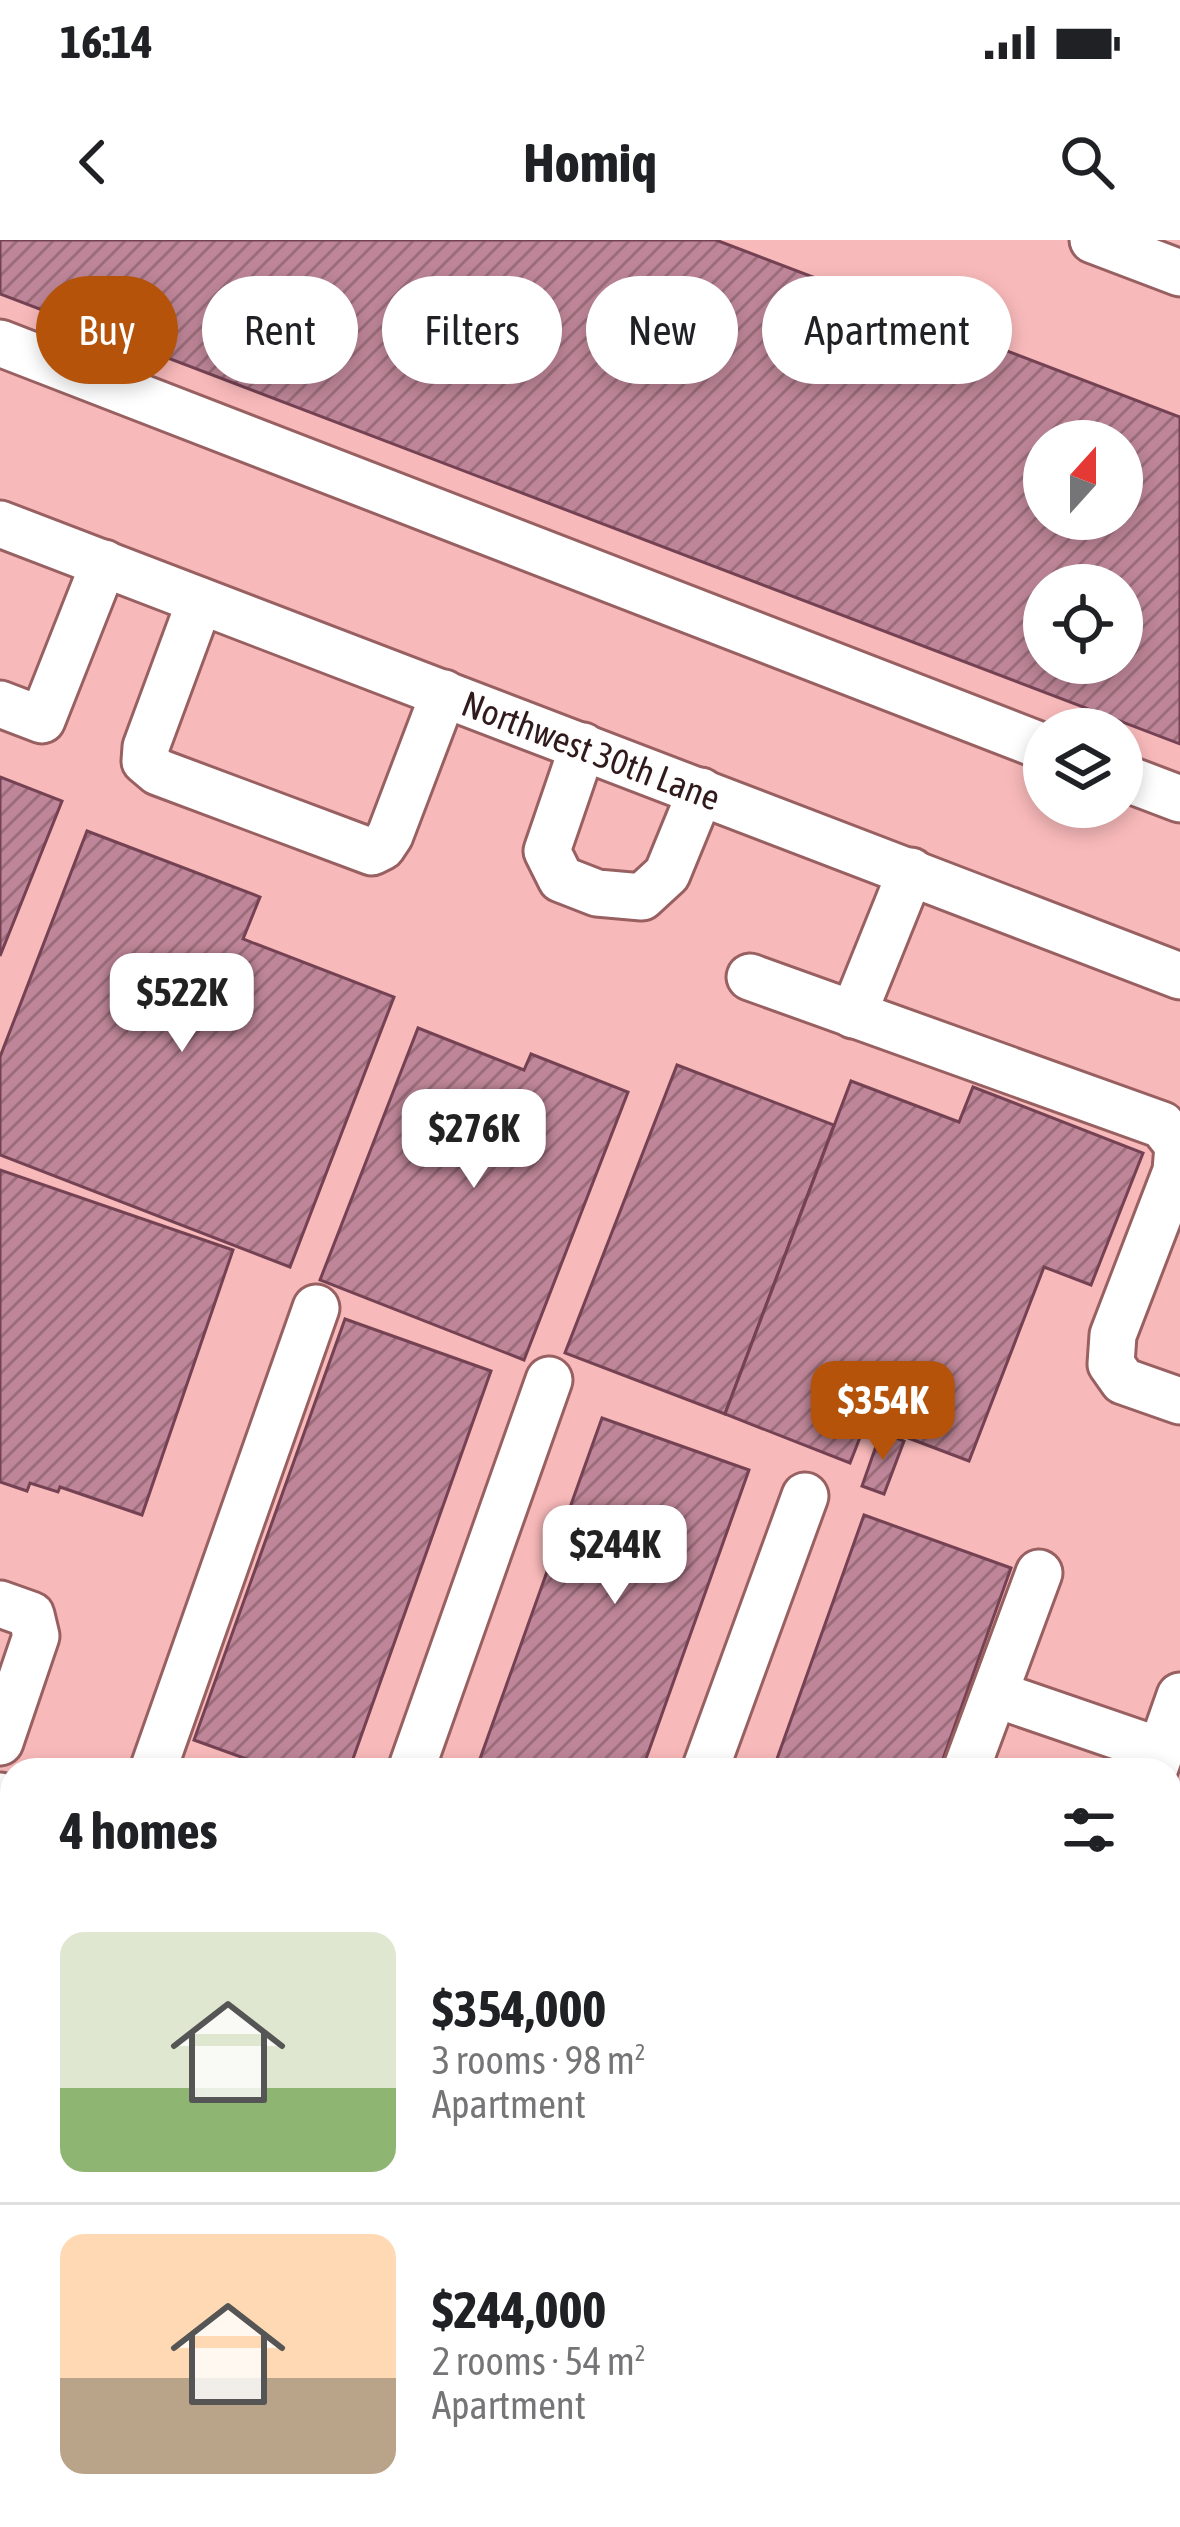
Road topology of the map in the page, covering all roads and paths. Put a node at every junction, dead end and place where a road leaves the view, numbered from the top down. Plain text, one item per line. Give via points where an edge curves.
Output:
1 (1094, 240) edge
2 (1180, 273) edge
3 (0, 343) edge
4 (0, 524) edge
5 (104, 563) junction
6 (200, 601) junction
7 (444, 693) junction
8 (0, 704) edge
9 (1023, 739) edge
10 (583, 746) junction
11 (1143, 785) edge
12 (701, 791) junction
13 (1180, 799) edge
14 (911, 872) junction
15 (1180, 976) edge
16 (750, 977) dead end
17 (853, 1015) junction
18 (316, 1308) dead end
19 (549, 1380) dead end
20 (1180, 1401) edge
21 (805, 1496) dead end
22 (1039, 1573) dead end
23 (0, 1604) edge
24 (995, 1694) junction
25 (1180, 1696) edge
26 (0, 1742) edge
27 (157, 1758) edge
28 (415, 1758) edge
29 (709, 1758) edge
30 (971, 1758) edge
31 (1152, 1758) edge
32 (1158, 1758) edge

1 - 2 street
3 - 9 street
4 - 5 street, Northwest 30th Lane
5 - 6 street, Northwest 30th Lane
5 - 8 street via 42,720
6 - 7 street, Northwest 30th Lane
6 - 7 street via 146,747 145,761 179,780 372,852 390,835
7 - 10 street, Northwest 30th Lane
10 - 12 street, Northwest 30th Lane
10 - 12 street via 547,851 561,879 642,897 667,874
11 - 13 street
12 - 14 street, Northwest 30th Lane
14 - 15 street, Northwest 30th Lane
14 - 17 street
16 - 17 street
17 - 20 street via 1162,1125 1178,1145 1176,1171 1113,1335 1111,1364 1123,1381
18 - 27 street
19 - 28 street
21 - 29 street
22 - 24 street
23 - 26 street via 31,1615 36,1636
24 - 30 street
24 - 31 street
25 - 32 street

